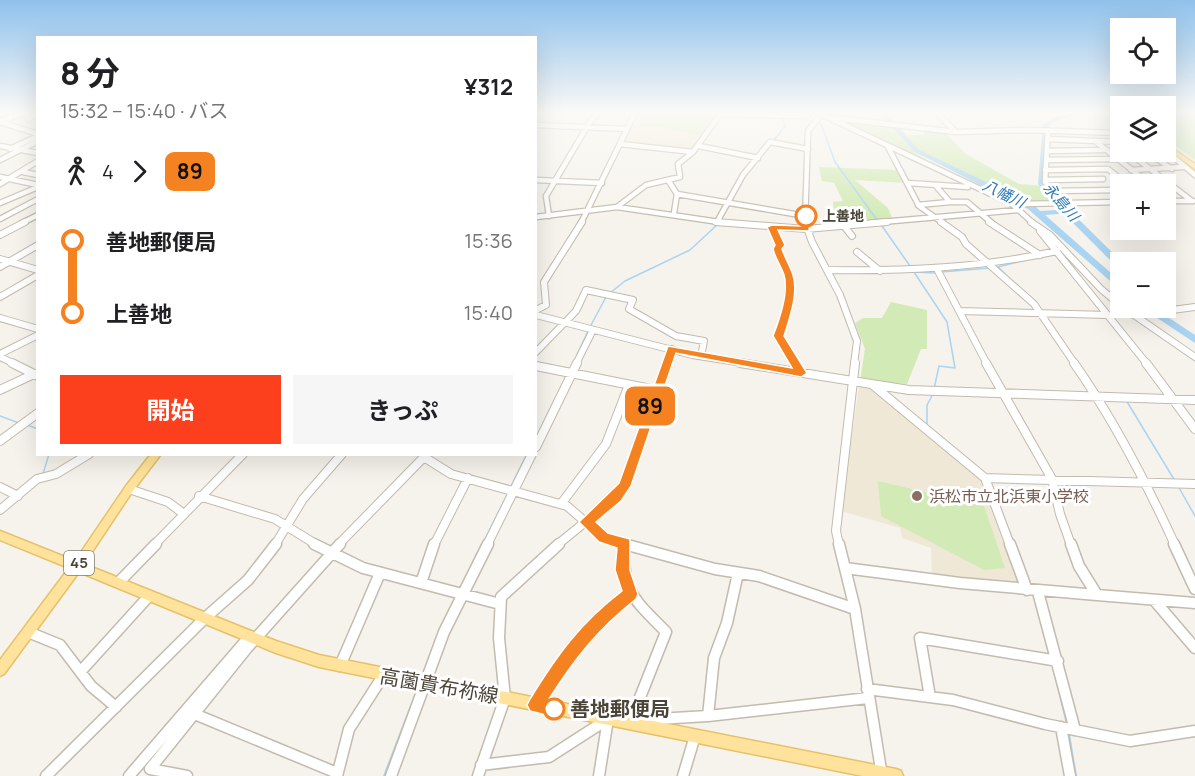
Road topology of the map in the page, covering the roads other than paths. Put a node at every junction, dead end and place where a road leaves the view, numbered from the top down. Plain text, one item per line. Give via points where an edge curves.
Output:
1 (9, 149) edge
2 (22, 149) edge
3 (575, 149) edge
4 (618, 149) edge
5 (668, 149) edge
6 (696, 149) edge
7 (715, 149) edge
8 (766, 149) edge
9 (808, 149) edge
10 (889, 149) edge
11 (893, 149) edge
12 (1105, 150) joint
13 (18, 151) junction
14 (1047, 151) joint
15 (693, 152) junction
16 (36, 153) edge
17 (1110, 154) edge
18 (1176, 154) edge
19 (758, 158) junction
20 (1096, 159) junction
21 (1110, 159) edge
22 (0, 160) edge
23 (1046, 160) junction
24 (1176, 160) edge
25 (1121, 162) edge
26 (1142, 162) edge
27 (1163, 162) edge
28 (36, 163) edge
29 (1183, 167) junction
30 (1195, 167) edge
31 (1108, 169) junction
32 (1152, 169) junction
33 (1173, 169) junction
34 (1045, 170) junction
35 (1092, 170) junction
36 (1131, 170) junction
37 (23, 172) junction
38 (1114, 174) edge
39 (1136, 174) edge
40 (1195, 175) edge
41 (36, 176) edge
42 (0, 177) edge
43 (36, 178) edge
44 (1103, 179) junction
45 (9, 180) junction
46 (537, 180) edge
47 (556, 180) junction
48 (668, 180) junction
49 (1045, 180) junction
50 (28, 183) junction
51 (602, 183) junction
52 (908, 183) junction
53 (0, 184) edge
54 (1110, 184) edge
55 (36, 185) edge
56 (935, 185) junction
57 (36, 187) edge
58 (980, 189) junction
59 (1110, 190) edge
60 (1050, 191) junction
61 (677, 194) junction
62 (1176, 200) edge
63 (36, 201) edge
64 (1194, 201) edge
65 (950, 202) junction
66 (1110, 202) edge
67 (0, 203) edge
68 (1059, 203) junction
69 (727, 204) junction
70 (918, 204) junction
71 (617, 207) junction
72 (1018, 207) junction
73 (590, 209) junction
74 (674, 213) junction
75 (979, 214) junction
76 (36, 216) edge
77 (549, 216) junction
78 (806, 216) junction
79 (537, 217) edge
80 (0, 219) edge
81 (937, 219) junction
82 (717, 222) junction
83 (844, 226) junction
84 (772, 227) junction
85 (806, 229) junction
86 (1039, 229) junction
87 (0, 235) edge
88 (852, 236) dead end
89 (36, 246) edge
90 (1057, 251) junction
91 (857, 252) dead end
92 (1040, 255) junction
93 (0, 260) edge
94 (9, 262) junction
95 (993, 266) junction
96 (0, 267) edge
97 (829, 270) junction
98 (880, 271) junction
99 (938, 271) junction
100 (36, 272) edge
101 (36, 274) edge
102 (1110, 296) edge
103 (0, 297) edge
104 (1195, 307) edge
105 (537, 309) edge
106 (1176, 309) edge
107 (960, 311) junction
108 (1041, 313) junction
109 (537, 315) edge
110 (1108, 315) junction
111 (0, 318) edge
112 (1138, 318) edge
113 (564, 323) junction
114 (36, 328) edge
115 (593, 330) junction
116 (36, 335) edge
117 (672, 349) junction
118 (537, 351) edge
119 (0, 356) edge
120 (701, 356) junction
121 (1195, 357) edge
122 (537, 366) edge
123 (572, 373) junction
124 (801, 373) junction
125 (36, 375) edge
126 (854, 382) junction
127 (629, 385) junction
128 (873, 385) junction
129 (0, 390) edge
130 (656, 390) junction
131 (1002, 393) junction
132 (1097, 396) junction
133 (1175, 399) junction
134 (1195, 400) edge
135 (36, 414) edge
136 (1195, 429) edge
137 (537, 440) edge
138 (0, 441) edge
139 (86, 456) edge
140 (155, 456) edge
141 (241, 456) edge
142 (340, 456) edge
143 (425, 456) edge
144 (531, 456) edge
145 (468, 478) junction
146 (985, 478) junction
147 (1052, 479) junction
148 (1146, 482) junction
149 (1195, 484) edge
150 (0, 486) edge
151 (129, 489) junction
152 (510, 491) junction
153 (18, 496) junction
154 (199, 496) junction
155 (561, 504) junction
156 (0, 510) edge
157 (184, 514) junction
158 (586, 522) junction
159 (287, 527) junction
160 (0, 534) edge
161 (624, 544) junction
162 (331, 554) junction
163 (77, 566) junction
164 (845, 568) junction
165 (380, 573) junction
166 (738, 573) junction
167 (119, 582) junction
168 (421, 583) junction
169 (1195, 589) edge
170 (1032, 591) junction
171 (630, 594) junction
172 (460, 595) junction
173 (149, 596) junction
174 (1097, 596) junction
175 (1154, 600) junction
176 (1195, 603) edge
177 (500, 604) junction
178 (855, 609) junction
179 (205, 618) junction
180 (28, 632) junction
181 (253, 637) junction
182 (1195, 648) edge
183 (1054, 660) junction
184 (340, 666) junction
185 (0, 670) edge
186 (81, 671) junction
187 (383, 676) junction
188 (424, 682) junction
189 (867, 693) junction
190 (930, 697) junction
191 (505, 698) junction
192 (536, 705) junction
193 (116, 707) junction
194 (192, 713) junction
195 (708, 716) junction
196 (608, 719) junction
197 (631, 720) junction
198 (1061, 727) junction
199 (1075, 729) junction
200 (1195, 731) edge
201 (695, 736) junction
202 (480, 771) edge
203 (147, 772) edge
204 (881, 774) edge
205 (337, 775) edge
206 (46, 776) edge
207 (129, 776) edge
208 (187, 776) edge
209 (391, 776) edge
210 (599, 776) edge
211 (683, 776) edge
212 (896, 776) edge
213 (1070, 776) edge

1 - 13 street
2 - 13 street
3 - 47 street
4 - 51 street
5 - 15 street
6 - 15 street
7 - 19 street
8 - 19 street
9 - 78 street
10 - 52 street
11 - 58 street
12 - 14 street
12 - 17 street
13 - 16 street
13 - 22 street
14 - 23 street
15 - 48 street via 678,164 680,177
18 - 30 main road
19 - 69 street
20 - 21 street
20 - 23 street
20 - 31 street
23 - 34 street
24 - 29 street
25 - 36 street
26 - 32 street
27 - 33 street
28 - 37 street
29 - 33 street
29 - 40 street
31 - 35 street
31 - 38 street
32 - 33 street
32 - 36 street
32 - 64 street
34 - 35 street
34 - 49 street
35 - 44 street
36 - 39 street
37 - 41 street
37 - 45 street
42 - 45 street
43 - 50 street
44 - 49 street
44 - 54 street
45 - 50 street
45 - 53 street
46 - 47 street
47 - 51 street
47 - 77 street via 546,196
48 - 61 street
48 - 71 street via 646,185
49 - 60 street
50 - 55 street
51 - 73 street
52 - 56 street
52 - 70 street
56 - 58 street
56 - 65 street
57 - 67 street
58 - 72 street
59 - 60 street
60 - 68 street
61 - 69 street
61 - 74 street
62 - 64 street
63 - 80 street
65 - 70 street
65 - 75 street via 967,202
66 - 68 street
68 - 72 street
69 - 78 street
69 - 82 street
70 - 81 street
71 - 73 street
71 - 74 street
72 - 75 street
72 - 86 street
73 - 77 street
73 - 105 street via 544,282 546,305
74 - 82 street
75 - 81 street
75 - 92 street
76 - 87 street
77 - 79 street
78 - 85 street
81 - 83 street
81 - 95 street
82 - 84 street
83 - 85 street
83 - 88 street
84 - 85 street
84 - 124 street via 790,278 786,315 778,336
85 - 97 street
86 - 90 street
86 - 102 street via 1050,235
89 - 94 street
90 - 92 street
90 - 110 street
91 - 98 street
92 - 95 street
93 - 94 street
94 - 96 street
94 - 100 street
95 - 99 street
95 - 108 street
97 - 98 street
97 - 126 street via 856,333
98 - 99 street
99 - 107 street
101 - 103 street
104 - 106 street
107 - 108 street
107 - 131 street
108 - 110 street
108 - 132 street
109 - 113 street
110 - 133 street
111 - 114 street
112 - 121 street
113 - 115 street
113 - 118 street
113 - 120 street via 576,311 586,290 633,300 629,309 676,336 704,341
115 - 117 street
115 - 123 street
116 - 119 street
117 - 120 street
117 - 130 street
119 - 125 street
120 - 124 street
122 - 123 street
123 - 127 street
123 - 137 street
124 - 126 street
125 - 129 street
126 - 128 street
126 - 164 street via 836,514 837,542
127 - 130 street
127 - 155 street via 606,444
128 - 131 street via 933,392
128 - 146 street
130 - 158 street via 624,486
131 - 132 street
131 - 147 street
132 - 133 street
132 - 148 street
133 - 134 street
133 - 136 street
135 - 138 street
139 - 153 street via 56,474 39,479
140 - 151 main road, 45
141 - 154 street
142 - 159 street via 303,499
143 - 145 street via 451,474
143 - 162 street
144 - 152 street
145 - 152 street
145 - 168 street via 437,535
146 - 147 street
146 - 170 street
147 - 148 street
147 - 174 street via 1079,566
148 - 149 street
148 - 169 street
150 - 153 street
151 - 157 street via 168,502
151 - 163 main road, 45
152 - 155 street
152 - 172 street
153 - 156 street
154 - 157 street
154 - 159 street via 275,519
155 - 158 street
157 - 167 street
158 - 161 street via 604,538
158 - 177 street via 514,582
159 - 162 street
159 - 179 street via 248,580
160 - 163 main road, 高薗貴布祢線
161 - 166 street
161 - 171 street via 622,570
162 - 165 street
162 - 181 street
163 - 167 main road, 高薗貴布祢線
163 - 180 main road, 45
164 - 170 street
164 - 178 street
165 - 168 street
165 - 184 street
166 - 178 street via 759,576
166 - 195 street via 727,623 714,658
167 - 173 main road, 高薗貴布祢線
168 - 172 street
170 - 174 street
170 - 183 street
171 - 192 street via 598,619 574,645
171 - 197 street via 666,633
172 - 177 street
172 - 188 street
173 - 179 main road, 高薗貴布祢線
173 - 186 street
174 - 175 street
175 - 176 street
175 - 182 street
177 - 191 street
178 - 189 street
179 - 181 main road, 高薗貴布祢線
179 - 193 street
180 - 185 main road, 45
180 - 186 street via 60,645
181 - 184 main road, 高薗貴布祢線
181 - 194 street
181 - 207 street
183 - 190 street via 920,638
183 - 199 street
184 - 187 main road, 高薗貴布祢線
186 - 193 street via 93,688
187 - 188 main road, 高薗貴布祢線
187 - 205 street via 351,723
188 - 191 main road, 高薗貴布祢線
188 - 209 street
189 - 190 street
189 - 195 street
189 - 204 street
190 - 198 street
191 - 192 main road, 高薗貴布祢線
191 - 202 street
192 - 196 main road, 高薗貴布祢線
193 - 206 street
194 - 203 street
194 - 205 street
195 - 197 street
196 - 197 street
196 - 201 main road, 高薗貴布祢線
196 - 202 street via 549,757
196 - 210 street
198 - 199 street
198 - 213 street
199 - 200 street via 1131,741
201 - 204 main road, 高薗貴布祢線
201 - 211 street
203 - 208 street
204 - 212 main road, 高薗貴布祢線

